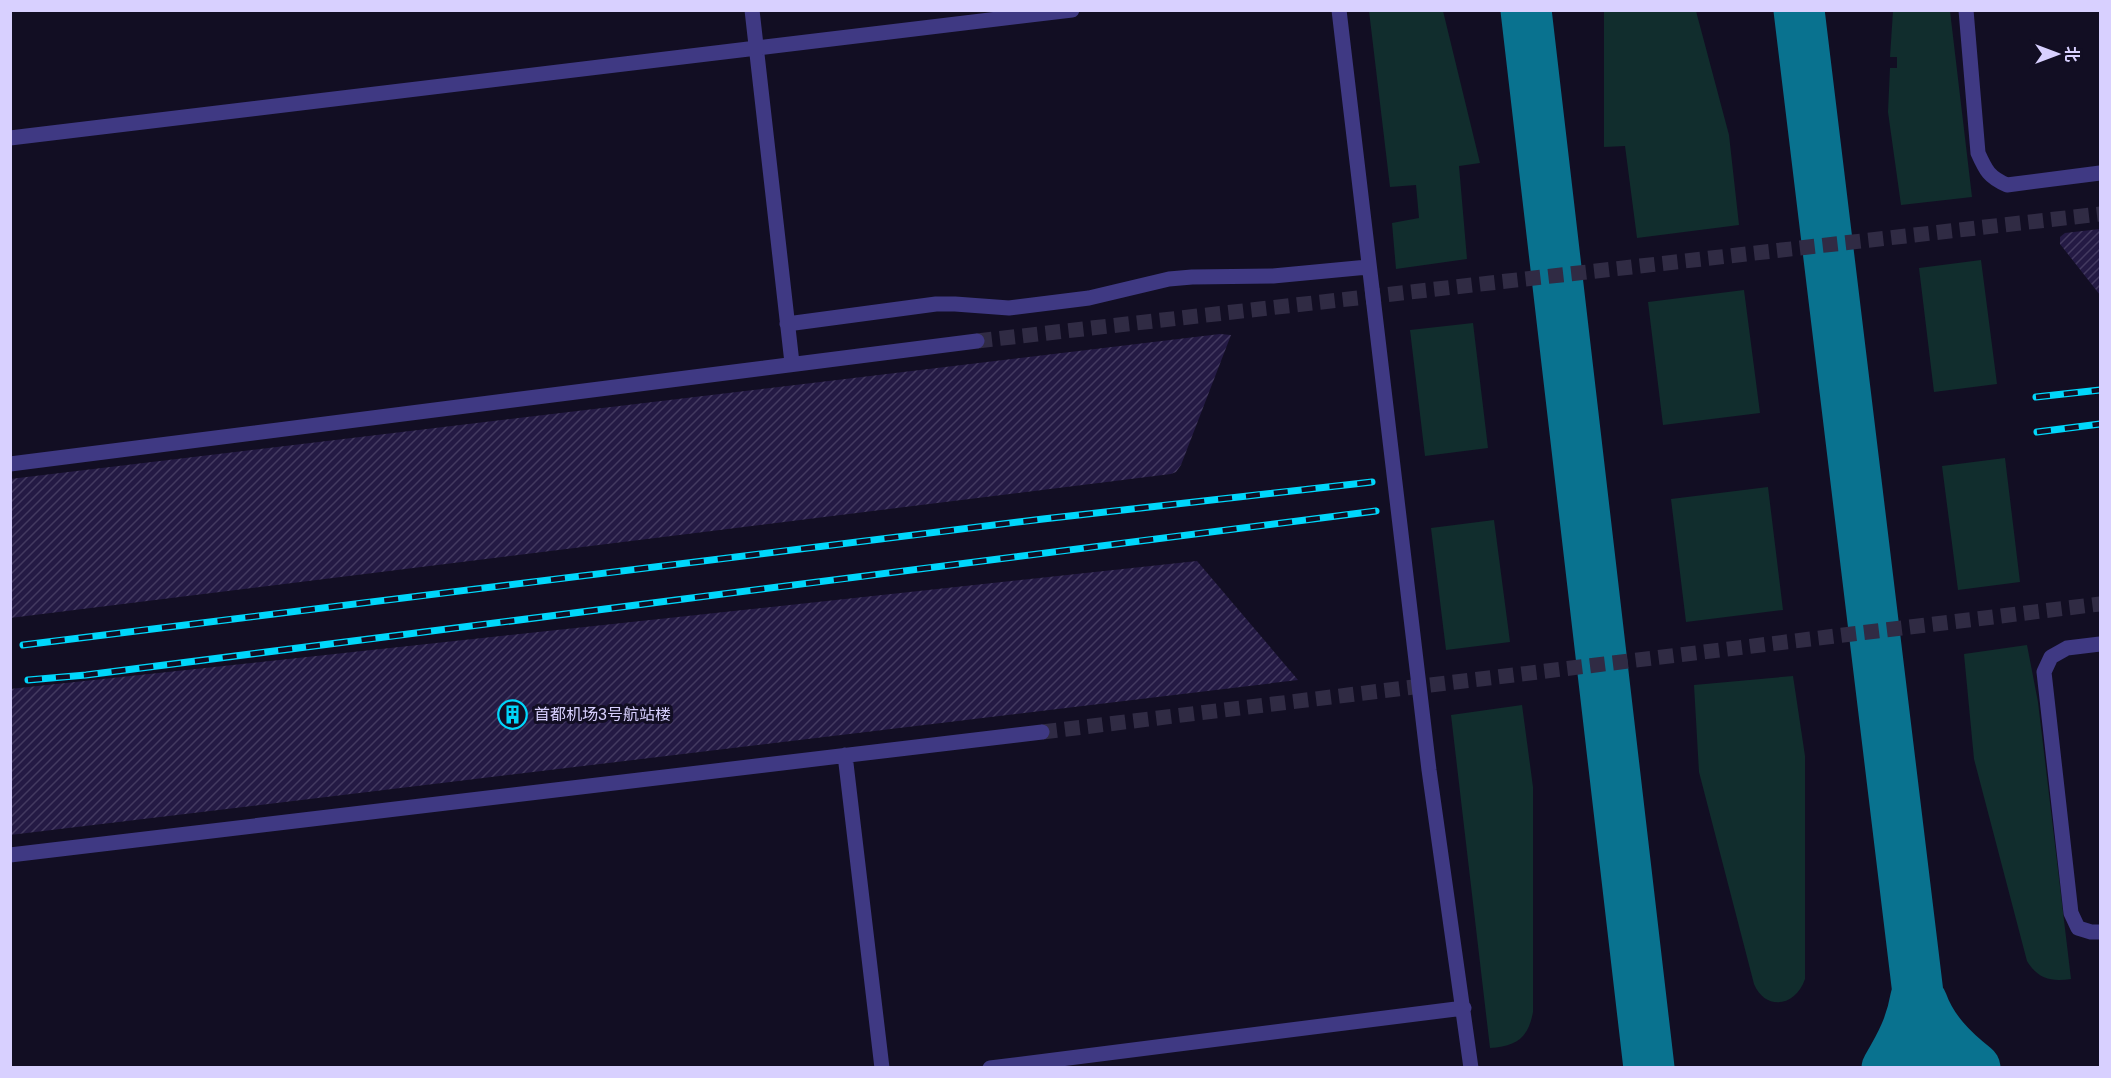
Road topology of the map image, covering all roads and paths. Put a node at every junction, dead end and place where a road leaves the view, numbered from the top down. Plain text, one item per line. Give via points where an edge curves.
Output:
1 (752, 10) edge
2 (1072, 10) edge
3 (1339, 10) edge
4 (1966, 10) edge
5 (757, 50) junction
6 (10, 138) edge
7 (2100, 173) edge
8 (1368, 267) junction
9 (787, 324) junction
10 (977, 341) tunnel mouth
11 (792, 363) junction
12 (10, 464) edge
13 (2100, 644) edge
14 (1042, 732) tunnel mouth
15 (845, 755) junction
16 (10, 855) edge
17 (2100, 932) edge
18 (1464, 1008) junction
19 (882, 1068) edge
20 (990, 1068) edge
21 (1472, 1068) edge

1 - 5 lane
2 - 5 lane
3 - 8 lane
4 - 7 lane via 1978,153 1984,168 2007,185
5 - 6 lane
5 - 9 lane
8 - 9 lane via 1273,276 1169,279 1036,306 936,304
8 - 18 lane via 1429,770
9 - 11 lane
10 - 11 lane
11 - 12 lane
13 - 17 lane via 2067,648 2051,657 2044,672 2072,913 2078,928
14 - 15 lane
15 - 16 lane
15 - 19 lane
18 - 20 lane
18 - 21 lane

